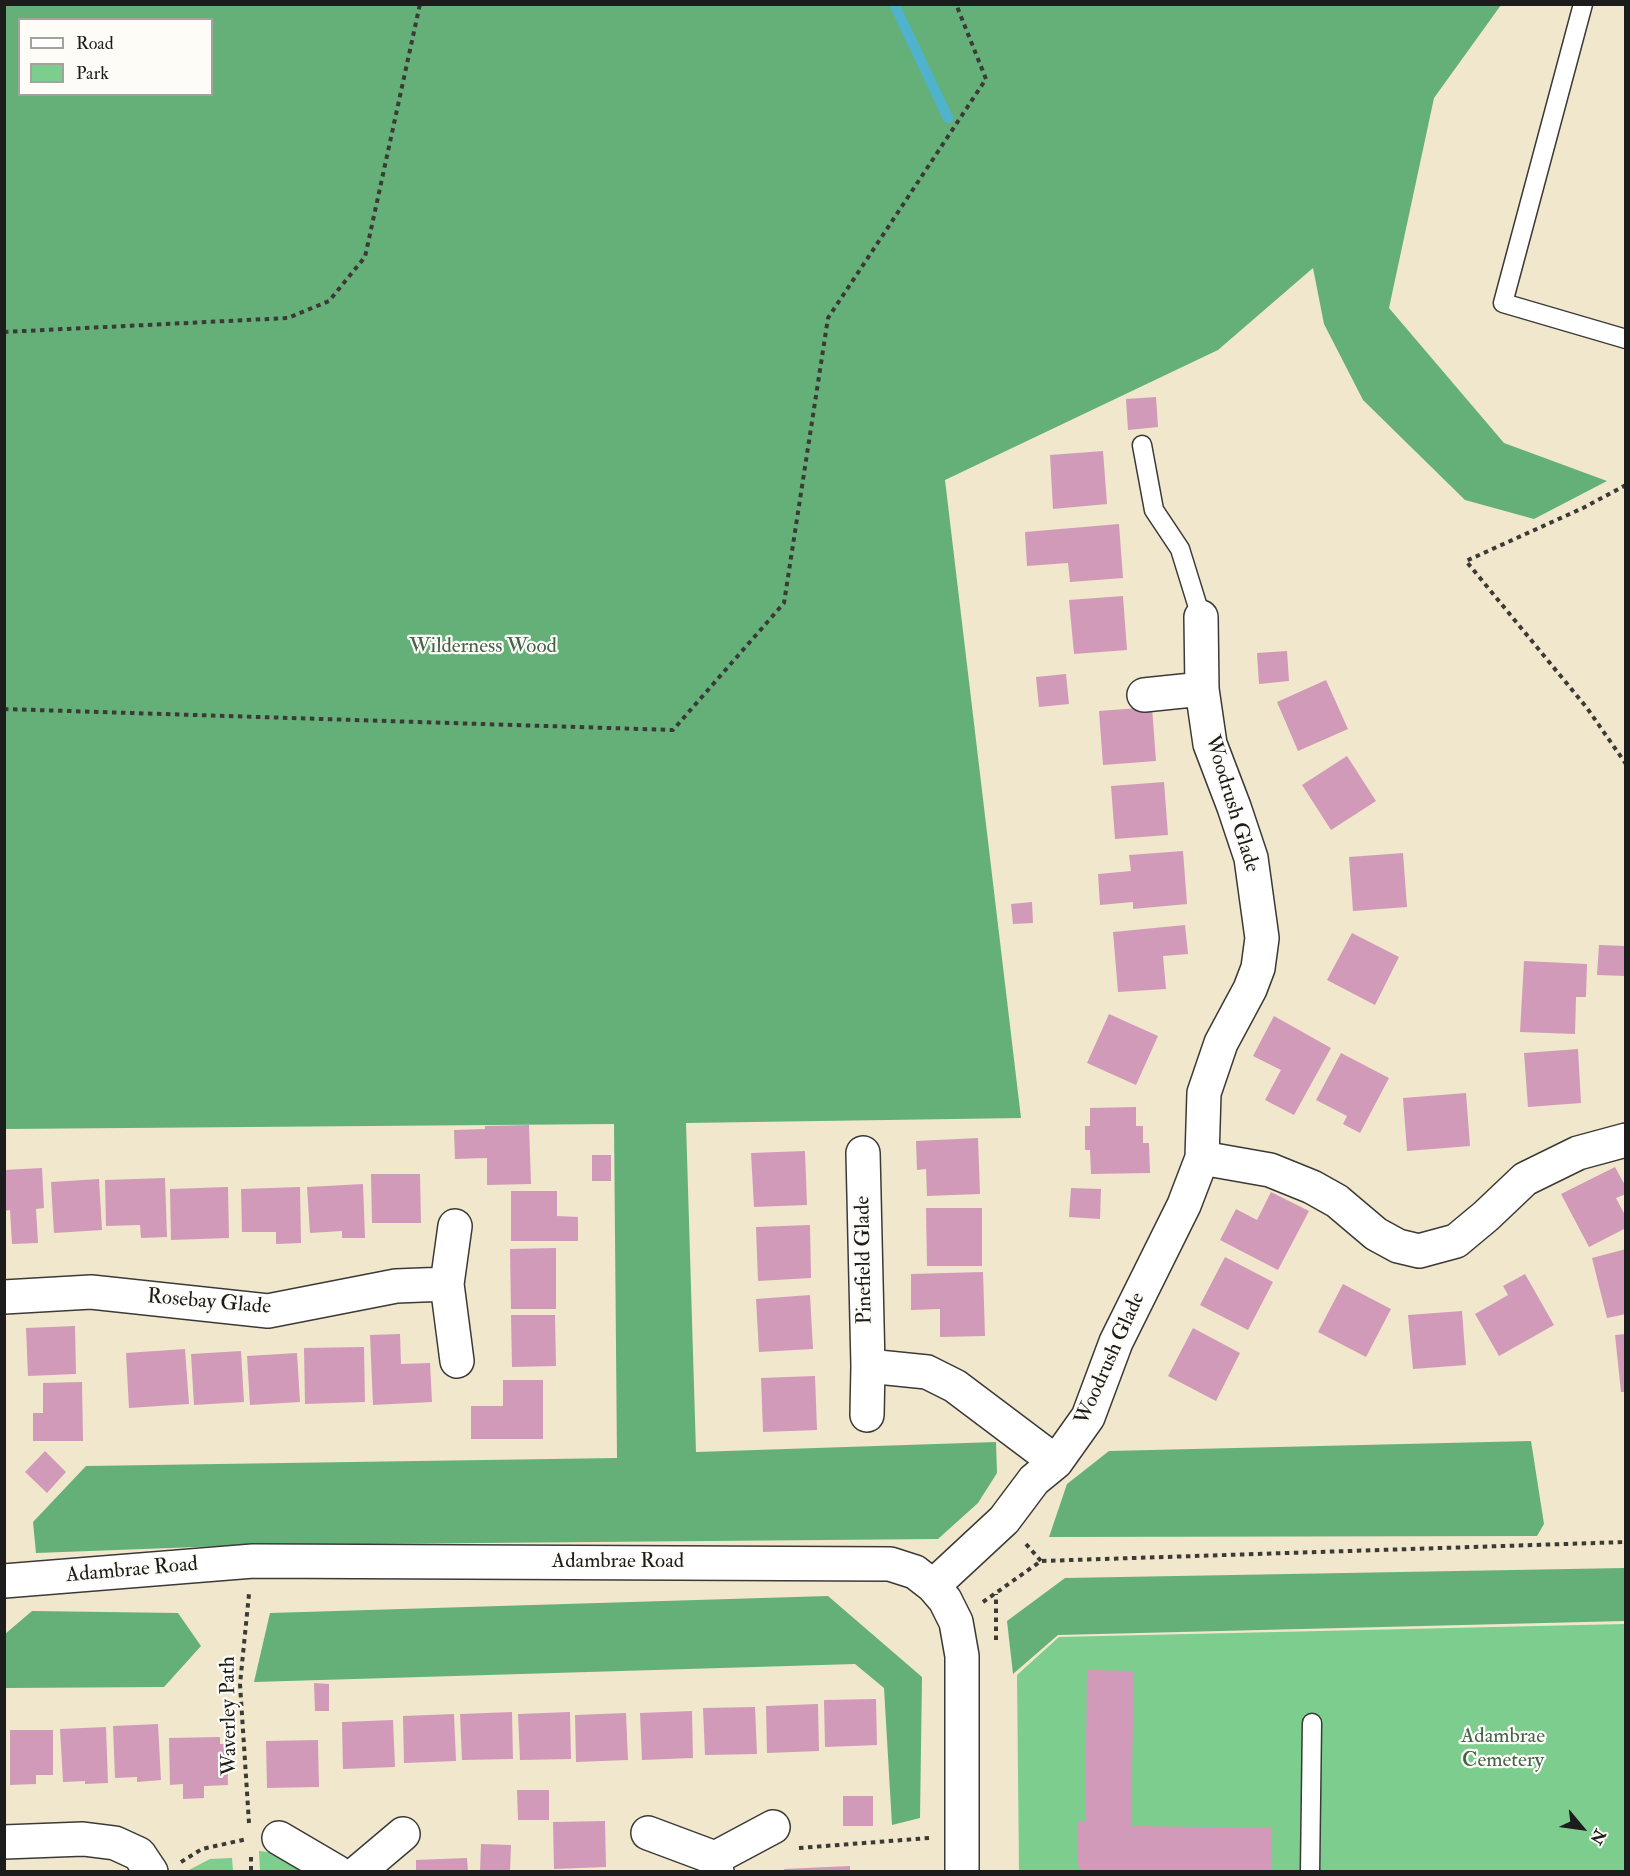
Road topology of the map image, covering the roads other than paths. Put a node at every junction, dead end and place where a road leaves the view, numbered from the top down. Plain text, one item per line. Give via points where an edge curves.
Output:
1 (1582, 4) edge
2 (1626, 339) edge
3 (1142, 445) dead end
4 (1201, 617) joint
5 (1202, 689) junction
6 (1144, 694) dead end
7 (1626, 1140) edge
8 (863, 1154) dead end
9 (1202, 1158) junction
10 (454, 1226) dead end
11 (447, 1284) junction
12 (4, 1297) edge
13 (457, 1361) dead end
14 (868, 1366) junction
15 (867, 1415) dead end
16 (1056, 1462) junction
17 (4, 1581) edge
18 (933, 1586) junction
19 (1312, 1723) dead end
20 (772, 1827) road end
21 (648, 1833) dead end
22 (403, 1834) dead end
23 (264, 1838) road end
24 (4, 1842) edge
25 (716, 1865) edge
26 (162, 1869) edge
27 (338, 1872) edge
28 (358, 1872) edge
29 (962, 1872) edge
30 (1310, 1872) edge

1 - 2 lane via 1503,303
3 - 4 lane via 1154,510 1180,549
4 - 5 street, Woodrush Glade
5 - 6 street
5 - 9 street, Woodrush Glade via 1210,744 1251,858 1262,938 1251,989 1221,1043 1204,1093
7 - 9 street via 1578,1153 1525,1179 1456,1241 1419,1251 1398,1246 1376,1234 1312,1187 1270,1170
8 - 14 street, Pinefield Glade
9 - 16 street, Woodrush Glade via 1184,1205 1116,1342 1088,1418
10 - 11 street
11 - 12 street, Rosebay Glade via 396,1286 268,1311 91,1292
11 - 13 street
14 - 15 street, Pinefield Glade
14 - 16 street via 927,1372 955,1386
16 - 18 street, Woodrush Glade via 1034,1480 1004,1520
17 - 18 street, Adambrae Road via 253,1561 890,1564 915,1572
18 - 29 street, Adambrae Road via 956,1622 962,1656
19 - 30 lane
20 - 25 street
21 - 25 street
22 - 28 street
23 - 27 street
24 - 26 street via 83,1839 115,1843

